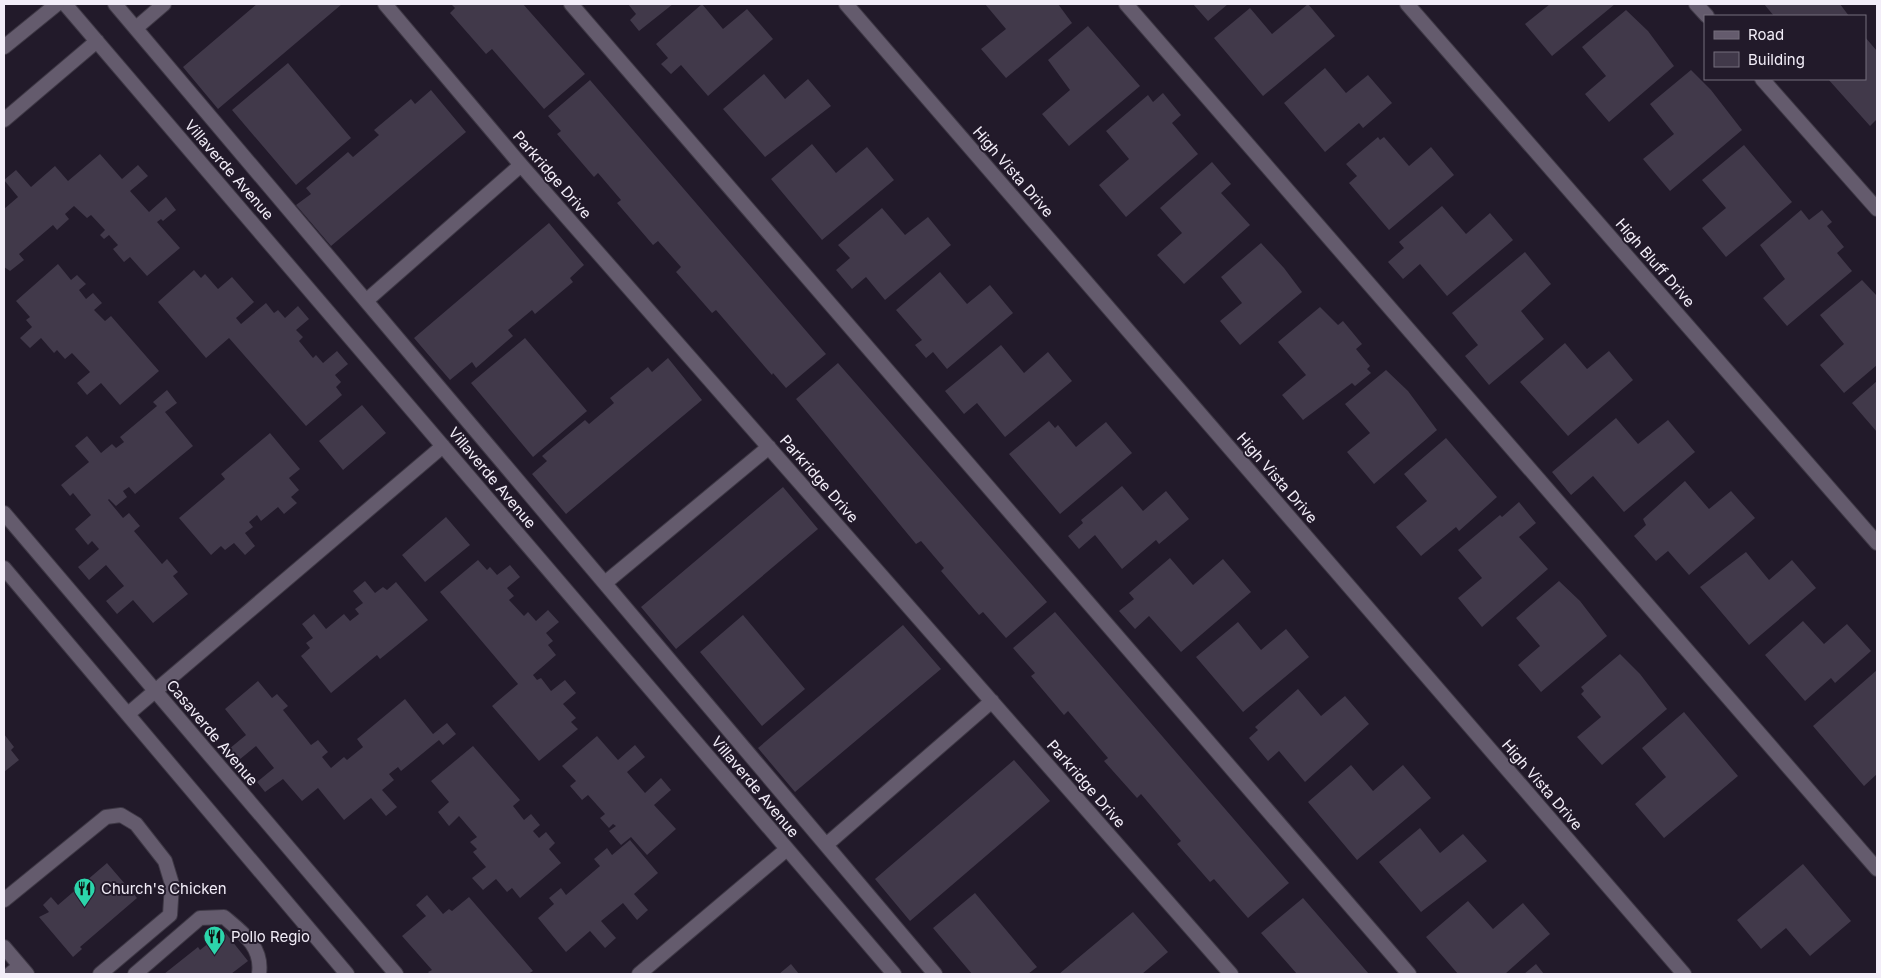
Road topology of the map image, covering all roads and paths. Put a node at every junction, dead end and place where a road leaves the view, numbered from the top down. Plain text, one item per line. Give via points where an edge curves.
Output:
1 (57, 4) edge
2 (66, 4) edge
3 (115, 4) edge
4 (164, 4) edge
5 (385, 4) edge
6 (572, 4) edge
7 (846, 4) edge
8 (1126, 4) edge
9 (1407, 4) edge
10 (1696, 4) edge
11 (1706, 15) edge
12 (136, 28) junction
13 (97, 41) junction
14 (4, 47) edge
15 (1763, 80) edge
16 (4, 120) edge
17 (521, 165) junction
18 (1877, 209) edge
19 (366, 300) junction
20 (443, 446) junction
21 (769, 447) junction
22 (4, 513) edge
23 (1877, 543) edge
24 (4, 568) edge
25 (605, 583) junction
26 (154, 690) junction
27 (992, 700) junction
28 (128, 714) junction
29 (826, 845) junction
30 (787, 849) junction
31 (1877, 869) edge
32 (4, 900) edge
33 (4, 947) edge
34 (19, 971) edge
35 (100, 974) edge
36 (135, 974) edge
37 (259, 974) edge
38 (347, 974) edge
39 (396, 974) edge
40 (639, 974) edge
41 (894, 974) edge
42 (935, 974) edge
43 (1231, 974) edge
44 (1410, 974) edge
45 (1684, 974) edge

1 - 14 street
2 - 13 street, Villaverde Avenue
3 - 12 street
4 - 12 street
5 - 17 street, Parkridge Drive
6 - 44 street
7 - 45 street, High Vista Drive
8 - 31 street
9 - 23 street, High Bluff Drive
10 - 11 street
12 - 19 street
13 - 16 street
13 - 20 street, Villaverde Avenue
15 - 18 street
17 - 19 street
17 - 21 street, Parkridge Drive
19 - 25 street
20 - 26 street
20 - 30 street, Villaverde Avenue
21 - 25 street
21 - 27 street, Parkridge Drive
22 - 26 street, Casaverde Avenue
24 - 28 street
25 - 29 street
26 - 28 street
26 - 39 street, Casaverde Avenue
27 - 29 street
27 - 43 street, Parkridge Drive
28 - 38 street
29 - 42 street
30 - 40 street
30 - 41 street, Villaverde Avenue
32 - 35 street via 106,817 121,815 136,824 164,860 172,884 170,915
33 - 34 street
36 - 37 street via 200,918 224,916 250,941 261,961

